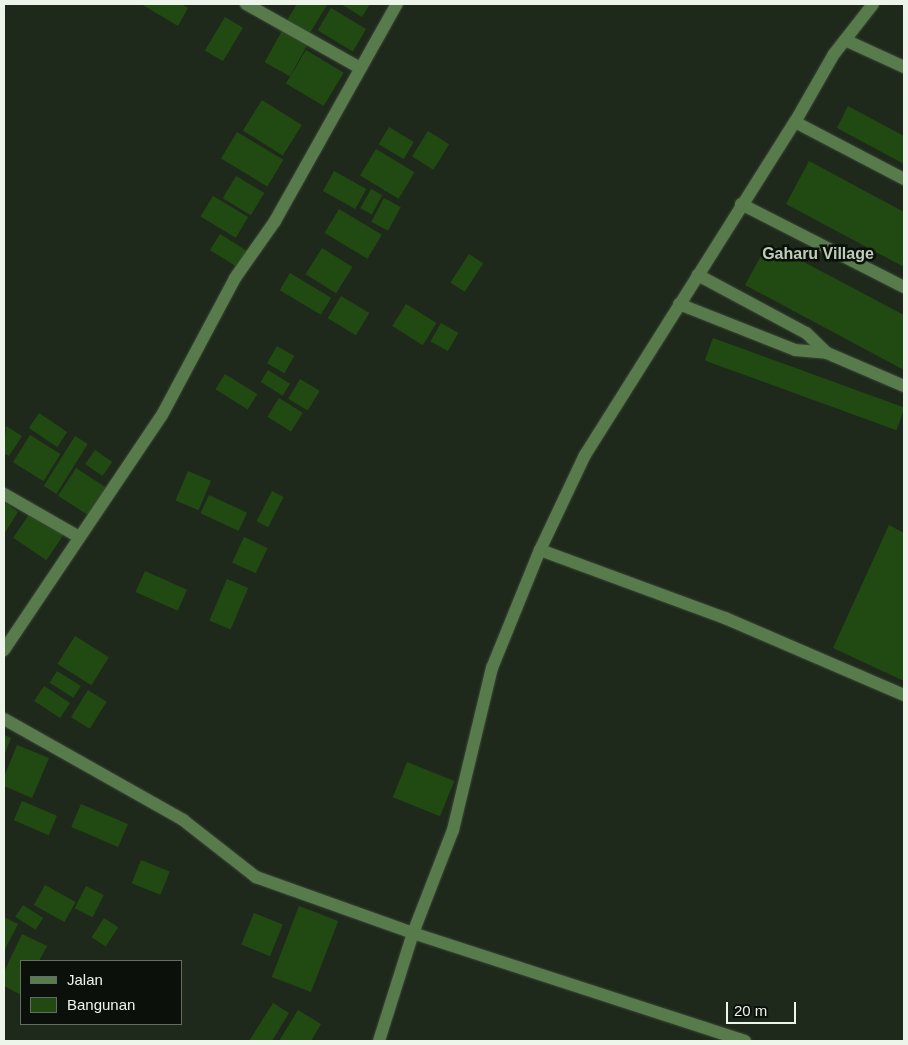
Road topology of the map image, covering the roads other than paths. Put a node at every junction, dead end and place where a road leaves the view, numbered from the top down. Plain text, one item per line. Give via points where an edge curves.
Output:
1 (246, 4) edge
2 (397, 4) edge
3 (873, 4) edge
4 (845, 40) junction
5 (904, 67) edge
6 (360, 68) junction
7 (795, 122) junction
8 (904, 179) edge
9 (742, 204) junction
10 (698, 275) junction
11 (904, 287) edge
12 (679, 304) junction
13 (827, 353) junction
14 (904, 386) edge
15 (4, 494) edge
16 (79, 537) junction
17 (540, 550) junction
18 (4, 650) edge
19 (904, 695) edge
20 (4, 719) edge
21 (413, 933) junction
22 (379, 1041) edge
23 (745, 1041) edge

1 - 6 street
2 - 6 street
3 - 4 street
4 - 5 street
4 - 7 street
6 - 16 street via 275,221 235,278 162,415
7 - 8 street
7 - 9 street
9 - 10 street
9 - 11 street
10 - 12 street
10 - 13 street via 806,333
12 - 13 street via 795,350
12 - 17 street via 586,455
13 - 14 street
15 - 16 street
16 - 18 street
17 - 19 street via 725,618
17 - 21 street via 492,668 454,830
20 - 21 street via 183,820 256,877
21 - 22 street
21 - 23 street

